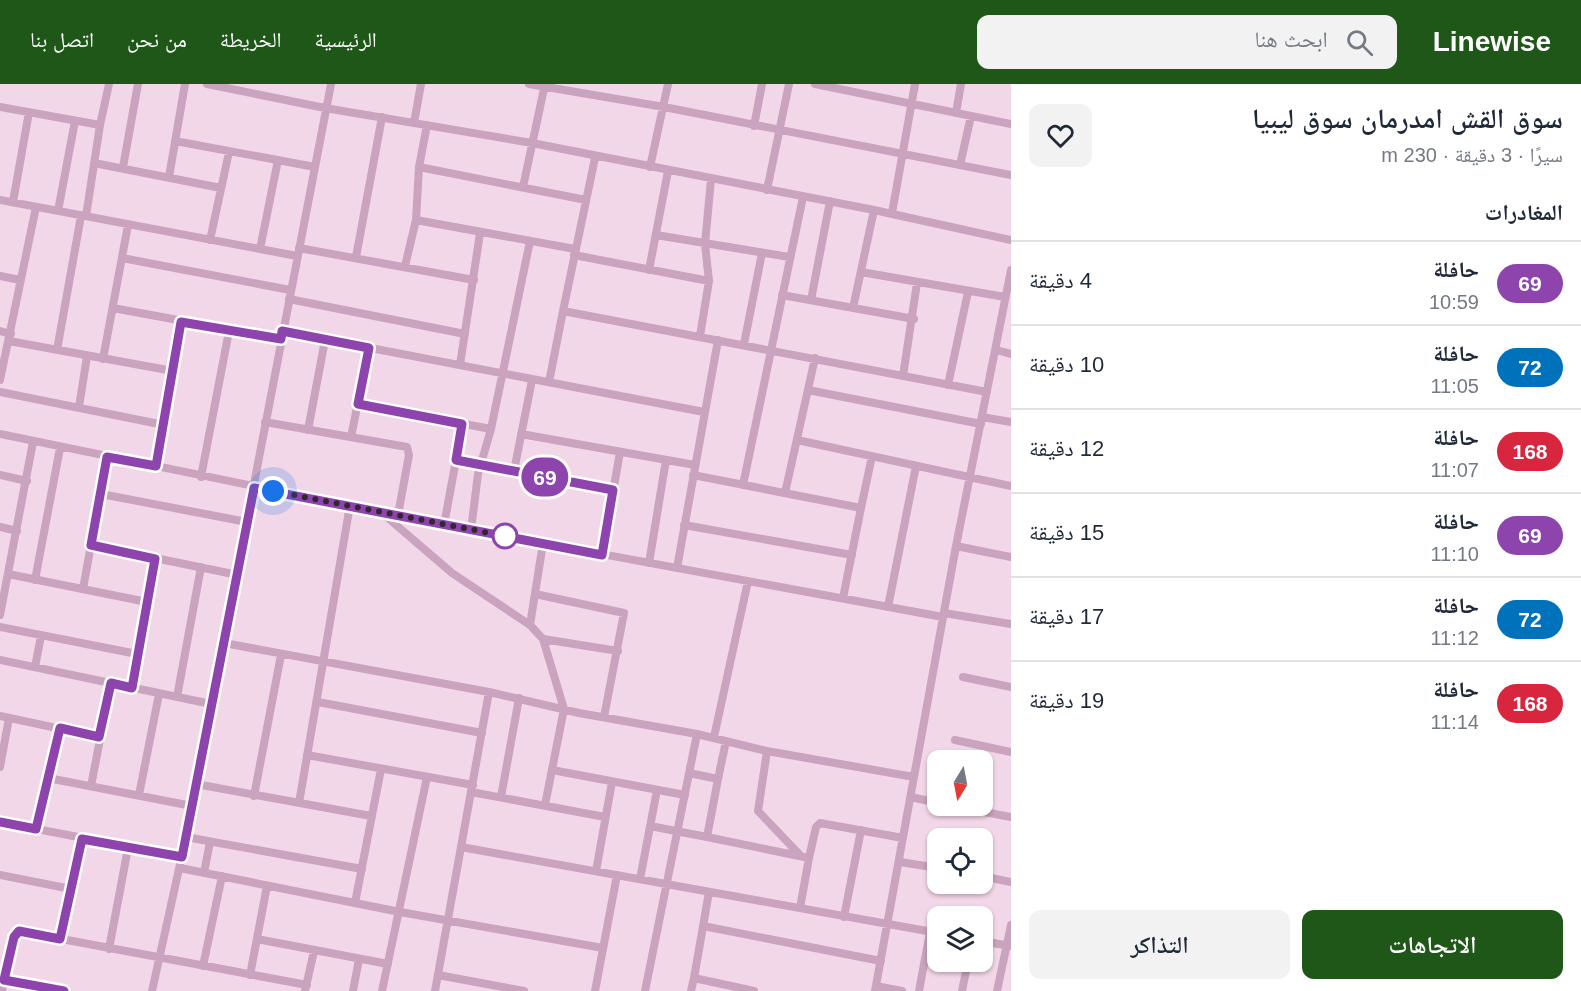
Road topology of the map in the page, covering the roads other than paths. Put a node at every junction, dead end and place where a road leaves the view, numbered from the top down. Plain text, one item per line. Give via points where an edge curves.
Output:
1 (109, 84) edge
2 (138, 84) edge
3 (185, 84) edge
4 (207, 84) edge
5 (331, 84) edge
6 (421, 84) edge
7 (529, 84) edge
8 (668, 84) edge
9 (762, 84) edge
10 (789, 84) edge
11 (814, 84) edge
12 (915, 84) edge
13 (961, 84) edge
14 (545, 86) edge
15 (911, 104) junction
16 (0, 107) edge
17 (664, 107) junction
18 (325, 108) junction
19 (29, 112) junction
20 (956, 113) junction
21 (971, 116) junction
22 (382, 117) junction
23 (75, 120) junction
24 (414, 123) junction
25 (1011, 124) edge
26 (100, 125) junction
27 (427, 125) junction
28 (754, 126) junction
29 (779, 131) junction
30 (175, 141) junction
31 (532, 143) junction
32 (229, 152) junction
33 (903, 154) junction
34 (595, 158) junction
35 (278, 160) junction
36 (94, 163) junction
37 (960, 165) junction
38 (123, 167) junction
39 (315, 167) junction
40 (650, 167) junction
41 (419, 168) junction
42 (668, 171) junction
43 (1011, 175) edge
44 (169, 177) junction
45 (711, 179) junction
46 (523, 187) junction
47 (221, 188) junction
48 (767, 190) junction
49 (802, 197) junction
50 (0, 200) edge
51 (586, 200) junction
52 (830, 201) junction
53 (13, 202) junction
54 (36, 207) junction
55 (874, 210) junction
56 (58, 211) junction
57 (892, 213) junction
58 (84, 216) junction
59 (416, 220) junction
60 (128, 225) junction
61 (480, 233) junction
62 (656, 235) junction
63 (210, 240) junction
64 (1011, 240) edge
65 (530, 241) junction
66 (705, 244) junction
67 (260, 249) junction
68 (298, 252) junction
69 (574, 252) junction
70 (762, 253) junction
71 (356, 257) junction
72 (789, 257) junction
73 (122, 258) junction
74 (405, 266) junction
75 (649, 270) junction
76 (1011, 270) edge
77 (861, 272) junction
78 (0, 276) edge
79 (20, 280) junction
80 (474, 280) junction
81 (709, 281) junction
82 (917, 283) junction
83 (968, 292) junction
84 (1008, 292) edge
85 (290, 294) junction
86 (782, 295) junction
87 (811, 300) junction
88 (113, 308) junction
89 (853, 308) junction
90 (563, 311) junction
91 (914, 319) junction
92 (181, 322) junction
93 (229, 331) junction
94 (0, 332) edge
95 (465, 334) junction
96 (282, 335) junction
97 (700, 336) junction
98 (10, 337) junction
99 (325, 340) junction
100 (718, 340) junction
101 (744, 344) junction
102 (369, 348) junction
103 (770, 349) junction
104 (57, 350) junction
105 (996, 350) junction
106 (1011, 354) edge
107 (87, 357) junction
108 (815, 358) junction
109 (103, 359) junction
110 (460, 365) junction
111 (172, 371) junction
112 (502, 374) junction
113 (903, 376) junction
114 (0, 380) edge
115 (532, 380) junction
116 (549, 382) junction
117 (948, 385) junction
118 (808, 390) junction
119 (0, 392) edge
120 (987, 392) junction
121 (358, 404) junction
122 (79, 407) junction
123 (704, 412) junction
124 (981, 421) junction
125 (265, 422) junction
126 (1011, 422) edge
127 (462, 424) junction
128 (164, 425) junction
129 (491, 429) junction
130 (308, 430) junction
131 (0, 434) edge
132 (521, 434) junction
133 (351, 437) junction
134 (797, 440) junction
135 (33, 442) junction
136 (60, 448) junction
137 (620, 452) junction
138 (872, 456) junction
139 (107, 457) junction
140 (456, 460) junction
141 (666, 460) junction
142 (480, 465) junction
143 (695, 465) junction
144 (156, 466) junction
145 (916, 466) junction
146 (514, 471) junction
147 (0, 475) edge
148 (693, 475) junction
149 (201, 477) junction
150 (970, 477) junction
151 (27, 481) junction
152 (742, 485) junction
153 (1011, 486) edge
154 (254, 488) junction
155 (613, 490) junction
156 (785, 493) junction
157 (101, 494) junction
158 (350, 505) junction
159 (861, 508) junction
160 (380, 511) junction
161 (398, 515) junction
162 (248, 522) junction
163 (444, 525) junction
164 (684, 525) junction
165 (0, 527) edge
166 (471, 530) junction
167 (17, 531) junction
168 (543, 543) junction
169 (91, 545) junction
170 (956, 546) junction
171 (602, 555) junction
172 (852, 555) junction
173 (1011, 557) edge
174 (155, 559) junction
175 (649, 563) junction
176 (201, 567) junction
177 (677, 568) junction
178 (8, 574) junction
179 (238, 574) junction
180 (35, 580) junction
181 (748, 581) junction
182 (83, 589) junction
183 (535, 594) junction
184 (843, 598) junction
185 (147, 602) junction
186 (888, 607) junction
187 (0, 615) edge
188 (944, 615) junction
189 (1011, 624) edge
190 (530, 625) junction
191 (0, 627) edge
192 (41, 636) junction
193 (543, 639) junction
194 (224, 643) junction
195 (618, 651) junction
196 (137, 654) junction
197 (281, 655) junction
198 (0, 660) edge
199 (324, 662) junction
200 (35, 667) junction
201 (963, 677) dead end
202 (111, 683) junction
203 (1011, 687) edge
204 (132, 688) junction
205 (489, 692) junction
206 (159, 693) junction
207 (177, 697) junction
208 (519, 698) junction
209 (318, 702) junction
210 (211, 704) junction
211 (564, 709) junction
212 (4, 717) edge
213 (604, 717) junction
214 (60, 728) junction
215 (482, 733) junction
216 (697, 734) junction
217 (99, 737) junction
218 (714, 737) junction
219 (955, 740) dead end
220 (726, 741) junction
221 (767, 752) junction
222 (1011, 752) edge
223 (307, 755) junction
224 (0, 767) edge
225 (381, 769) junction
226 (552, 770) junction
227 (689, 773) junction
228 (427, 777) junction
229 (914, 777) junction
230 (48, 778) junction
231 (718, 779) junction
232 (612, 782) junction
233 (196, 784) junction
234 (91, 786) junction
235 (472, 788) junction
236 (657, 790) junction
237 (139, 795) junction
238 (685, 795) junction
239 (254, 796) junction
240 (501, 797) junction
241 (911, 797) junction
242 (927, 801) edge
243 (299, 803) junction
244 (192, 806) junction
245 (545, 806) junction
246 (993, 814) edge
247 (371, 816) junction
248 (605, 817) junction
249 (1011, 817) edge
250 (0, 822) edge
251 (650, 826) junction
252 (36, 829) junction
253 (861, 830) junction
254 (678, 831) junction
255 (186, 837) junction
256 (707, 837) junction
257 (903, 838) junction
258 (82, 839) junction
259 (210, 842) junction
260 (461, 847) junction
261 (128, 848) junction
262 (182, 857) junction
263 (805, 857) junction
264 (900, 862) junction
265 (927, 866) edge
266 (180, 868) junction
267 (362, 869) junction
268 (596, 871) junction
269 (204, 873) junction
270 (0, 875) edge
271 (617, 875) junction
272 (222, 876) junction
273 (993, 878) edge
274 (640, 879) junction
275 (1011, 882) edge
276 (666, 884) junction
277 (267, 886) junction
278 (71, 889) junction
279 (709, 892) junction
280 (355, 903) junction
281 (800, 908) junction
282 (400, 912) junction
283 (844, 917) junction
284 (448, 921) junction
285 (888, 924) junction
286 (1011, 925) edge
287 (703, 926) junction
288 (927, 931) edge
289 (60, 939) junction
290 (257, 939) junction
291 (993, 943) edge
292 (1009, 946) edge
293 (603, 948) junction
294 (109, 949) junction
295 (314, 951) junction
296 (159, 958) junction
297 (359, 959) junction
298 (881, 961) junction
299 (927, 962) edge
300 (388, 964) junction
301 (203, 966) junction
302 (966, 972) edge
303 (250, 975) junction
304 (438, 975) junction
305 (693, 978) junction
306 (2, 980) edge
307 (306, 988) edge
308 (876, 988) edge
309 (2, 991) edge
310 (65, 991) edge
311 (152, 991) edge
312 (353, 991) edge
313 (382, 991) edge
314 (435, 991) edge
315 (519, 991) edge
316 (595, 991) edge
317 (645, 991) edge
318 (691, 991) edge
319 (754, 991) edge
320 (902, 991) edge
321 (920, 991) edge
322 (962, 991) edge
323 (997, 991) edge

1 - 26 street
2 - 38 street
3 - 30 street
4 - 18 street
5 - 18 street
6 - 24 street
7 - 14 street
8 - 17 street
9 - 28 street
10 - 29 street
11 - 15 street
12 - 15 street
13 - 20 street
14 - 17 street
14 - 31 street
15 - 20 street
15 - 33 street
16 - 19 street
17 - 28 street
17 - 40 street
18 - 22 street
18 - 39 street
19 - 23 street
19 - 53 street
20 - 21 street
21 - 25 street
21 - 37 street
22 - 24 street
22 - 71 street
23 - 26 street
23 - 56 street
24 - 27 street
26 - 36 street
27 - 31 street
27 - 41 street
28 - 29 street
29 - 33 street
29 - 48 street
30 - 32 street
30 - 44 street
31 - 34 street
31 - 46 street
32 - 35 street
32 - 47 street
33 - 37 street
33 - 57 street
34 - 40 street
34 - 51 street
35 - 39 street
35 - 67 street
36 - 38 street
36 - 58 street
37 - 43 street
38 - 44 street
39 - 68 street
40 - 42 street
41 - 46 street
41 - 59 street
42 - 45 street
42 - 62 street
44 - 47 street
45 - 48 street
45 - 66 street
46 - 51 street
47 - 63 street
48 - 49 street
49 - 52 street
49 - 72 street
50 - 53 street
51 - 69 street
52 - 55 street
52 - 87 street
53 - 54 street
54 - 56 street
54 - 79 street
55 - 57 street
55 - 77 street
56 - 58 street
57 - 64 street
58 - 60 street
58 - 104 street
59 - 61 street
59 - 74 street
60 - 63 street
60 - 73 street
61 - 65 street
61 - 80 street
62 - 66 street
62 - 75 street
63 - 67 street
65 - 69 street
65 - 112 street
66 - 70 street
66 - 81 street
67 - 68 street
68 - 71 street
68 - 85 street
69 - 75 street
69 - 90 street
70 - 72 street
70 - 101 street
71 - 74 street
72 - 86 street
73 - 85 street
73 - 88 street
74 - 80 street
75 - 81 street
76 - 84 street
77 - 82 street
77 - 89 street
78 - 79 street
79 - 98 street
80 - 95 street
81 - 97 street
82 - 83 street
82 - 91 street
83 - 84 street
83 - 117 street
84 - 105 street
85 - 95 street
85 - 96 street
86 - 87 street
86 - 103 street
87 - 89 street
88 - 92 street
88 - 109 street
89 - 91 street
90 - 97 street
90 - 116 street
91 - 113 street
92 - 93 street
92 - 111 street
93 - 96 street
93 - 149 street
94 - 98 street
95 - 110 street
96 - 99 street
96 - 125 street
97 - 100 street
98 - 104 street
98 - 114 street
99 - 102 street
99 - 130 street
100 - 101 street
100 - 123 street
101 - 103 street
102 - 110 street
102 - 121 street
103 - 108 street
103 - 152 street
104 - 107 street
105 - 106 street
105 - 120 street
107 - 109 street
107 - 122 street
108 - 113 street
108 - 118 street
109 - 111 street
110 - 112 street
111 - 128 street
112 - 115 street
112 - 129 street
113 - 117 street
115 - 116 street
115 - 132 street
116 - 123 street
117 - 120 street
118 - 124 street
118 - 134 street
119 - 122 street
120 - 124 street
121 - 127 street
121 - 133 street
122 - 128 street
123 - 143 street
124 - 126 street
124 - 150 street
125 - 130 street
125 - 154 street
127 - 129 street
127 - 140 street
128 - 144 street
129 - 142 street
130 - 133 street
131 - 135 street
132 - 137 street
132 - 146 street
133 - 161 street via 408,448
134 - 138 street
134 - 156 street
135 - 136 street
135 - 151 street
136 - 139 street
136 - 180 street
137 - 141 street
137 - 155 street
138 - 145 street
138 - 159 street
139 - 144 street
139 - 157 street
140 - 142 street
140 - 163 street
141 - 143 street
141 - 175 street
142 - 146 street
142 - 166 street
143 - 148 street
144 - 149 street
145 - 150 street
145 - 186 street
146 - 155 street
147 - 151 street
148 - 152 street
148 - 164 street
149 - 154 street
150 - 153 street
150 - 170 street
151 - 167 street
152 - 156 street
154 - 158 street
154 - 162 street
155 - 171 street
156 - 159 street
157 - 162 street
157 - 169 street
158 - 160 street
158 - 199 street
159 - 172 street
160 - 161 street
160 - 190 street via 452,573
161 - 163 street
162 - 179 street
163 - 166 street
164 - 172 street
164 - 177 street
165 - 167 street
166 - 168 street
167 - 178 street
168 - 171 street
168 - 183 street
169 - 174 street
169 - 182 street
170 - 173 street
170 - 188 street
171 - 175 street
172 - 184 street
174 - 176 street
174 - 185 street
175 - 177 street
176 - 179 street
176 - 207 street
177 - 181 street
178 - 180 street
178 - 187 street
179 - 194 street
180 - 182 street
181 - 184 street
181 - 218 street
182 - 185 street
183 - 190 street
183 - 195 street via 624,613
184 - 186 street
185 - 196 street
186 - 188 street
188 - 189 street
188 - 229 street
190 - 193 street
191 - 192 street
192 - 196 street
192 - 200 street
193 - 195 street
193 - 211 street
194 - 197 street
194 - 210 street
195 - 213 street
196 - 204 street
197 - 199 street
197 - 239 street
198 - 200 street
199 - 205 street
199 - 209 street
200 - 202 street
201 - 203 street
202 - 204 street
202 - 217 street
204 - 206 street
205 - 208 street
205 - 215 street
206 - 207 street
206 - 237 street
207 - 210 street
208 - 211 street
208 - 240 street
209 - 215 street
209 - 223 street
210 - 233 street
211 - 213 street
211 - 226 street
212 - 214 street
212 - 224 street
213 - 216 street
214 - 217 street
214 - 230 street
215 - 235 street
216 - 218 street
216 - 227 street
217 - 234 street
218 - 220 street
219 - 222 street
220 - 221 street
220 - 231 street
221 - 229 street
221 - 263 street via 758,812
223 - 225 street
223 - 243 street
225 - 228 street
225 - 247 street
226 - 232 street
226 - 245 street
227 - 231 street
227 - 238 street
228 - 235 street
228 - 282 street
229 - 241 street
230 - 234 street
230 - 252 street
231 - 256 street
232 - 236 street
232 - 248 street
233 - 239 street
233 - 244 street
234 - 237 street
235 - 240 street
235 - 260 street
236 - 238 street
236 - 251 street
237 - 244 street
238 - 254 street
239 - 243 street
240 - 245 street
241 - 242 street
241 - 257 street
243 - 247 street
244 - 255 street
245 - 248 street
246 - 249 street
247 - 267 street
248 - 268 street
250 - 252 street
251 - 254 street
251 - 274 street
252 - 258 street
253 - 257 street
253 - 263 street via 817,824
253 - 283 street
254 - 256 street
254 - 276 street
255 - 259 street
255 - 262 street
256 - 263 street
257 - 264 street
258 - 261 street
258 - 278 street
259 - 267 street
259 - 269 street
260 - 268 street
260 - 284 street
261 - 262 street
261 - 294 street
262 - 266 street
263 - 281 street
264 - 265 street
264 - 285 street
266 - 269 street
266 - 296 street
267 - 280 street
268 - 271 street
269 - 272 street
270 - 278 street
271 - 274 street
271 - 293 street
272 - 277 street
272 - 301 street
273 - 275 street
274 - 276 street
276 - 279 street
276 - 317 street
277 - 280 street
277 - 290 street
278 - 289 street
279 - 281 street
279 - 287 street
280 - 282 street
281 - 283 street
282 - 284 street
282 - 300 street
283 - 285 street
284 - 293 street
284 - 304 street
285 - 288 street
285 - 298 street
286 - 292 street
287 - 298 street
287 - 305 street
289 - 294 street
289 - 306 street via 15,933
290 - 295 street
290 - 303 street
291 - 292 street
292 - 323 street
293 - 316 street
294 - 296 street
295 - 297 street
295 - 307 street
296 - 301 street
296 - 311 street
297 - 300 street
297 - 312 street
298 - 308 street
299 - 321 street
300 - 313 street
301 - 303 street
302 - 322 street
303 - 307 street
304 - 314 street
304 - 315 street
305 - 318 street
305 - 319 street
306 - 309 street
306 - 310 street
308 - 320 street

